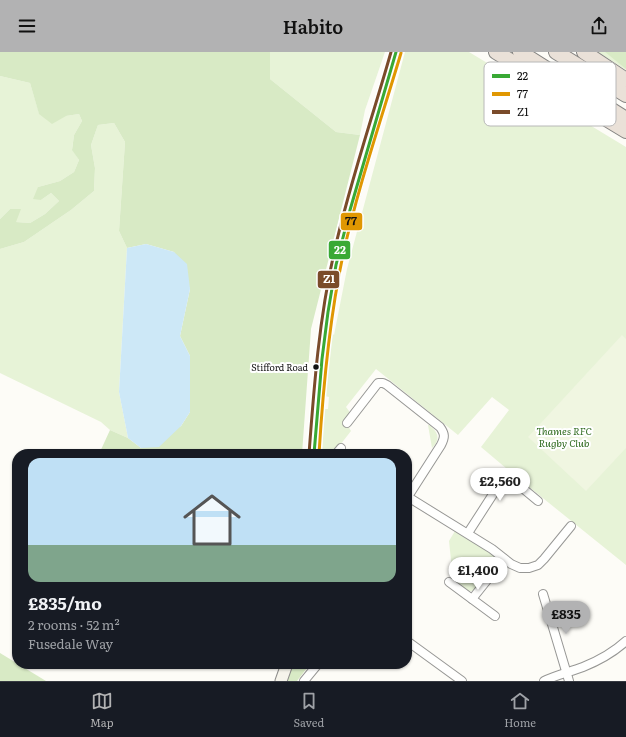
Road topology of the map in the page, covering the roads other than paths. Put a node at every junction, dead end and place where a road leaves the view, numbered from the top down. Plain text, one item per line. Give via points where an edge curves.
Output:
1 (396, 52) edge
2 (496, 52) edge
3 (520, 52) edge
4 (556, 52) edge
5 (563, 52) edge
6 (584, 52) edge
7 (513, 62) edge
8 (536, 62) edge
9 (573, 62) edge
10 (577, 62) edge
11 (599, 62) edge
12 (616, 73) edge
13 (626, 80) edge
14 (616, 89) edge
15 (626, 95) edge
16 (616, 113) edge
17 (626, 119) edge
18 (616, 124) edge
19 (626, 130) edge
20 (346, 423) dead end
21 (314, 449) edge
22 (412, 491) edge
23 (412, 500) edge
24 (538, 501) dead end
25 (571, 526) dead end
26 (468, 533) junction
27 (504, 559) junction
28 (449, 582) dead end
29 (543, 594) dead end
30 (472, 599) junction
31 (495, 616) dead end
32 (626, 641) edge
33 (412, 645) edge
34 (286, 669) edge
35 (314, 669) edge
36 (568, 677) edge
37 (281, 681) edge
38 (304, 681) edge
39 (462, 681) edge
40 (544, 681) edge

1 - 21 main road via 336,264 318,389
2 - 7 highway
3 - 8 highway
4 - 9 highway
5 - 10 highway
6 - 11 highway
12 - 13 highway
14 - 15 highway
16 - 17 highway
18 - 19 highway
20 - 22 street via 378,384 383,383 440,427 443,441
23 - 26 street
24 - 26 street via 508,476 497,488
25 - 27 street via 538,565 520,568
26 - 27 street
27 - 30 street
28 - 30 street
29 - 36 street
30 - 31 street
32 - 36 street via 609,654
33 - 39 street
34 - 37 main road
35 - 38 street
36 - 40 street

